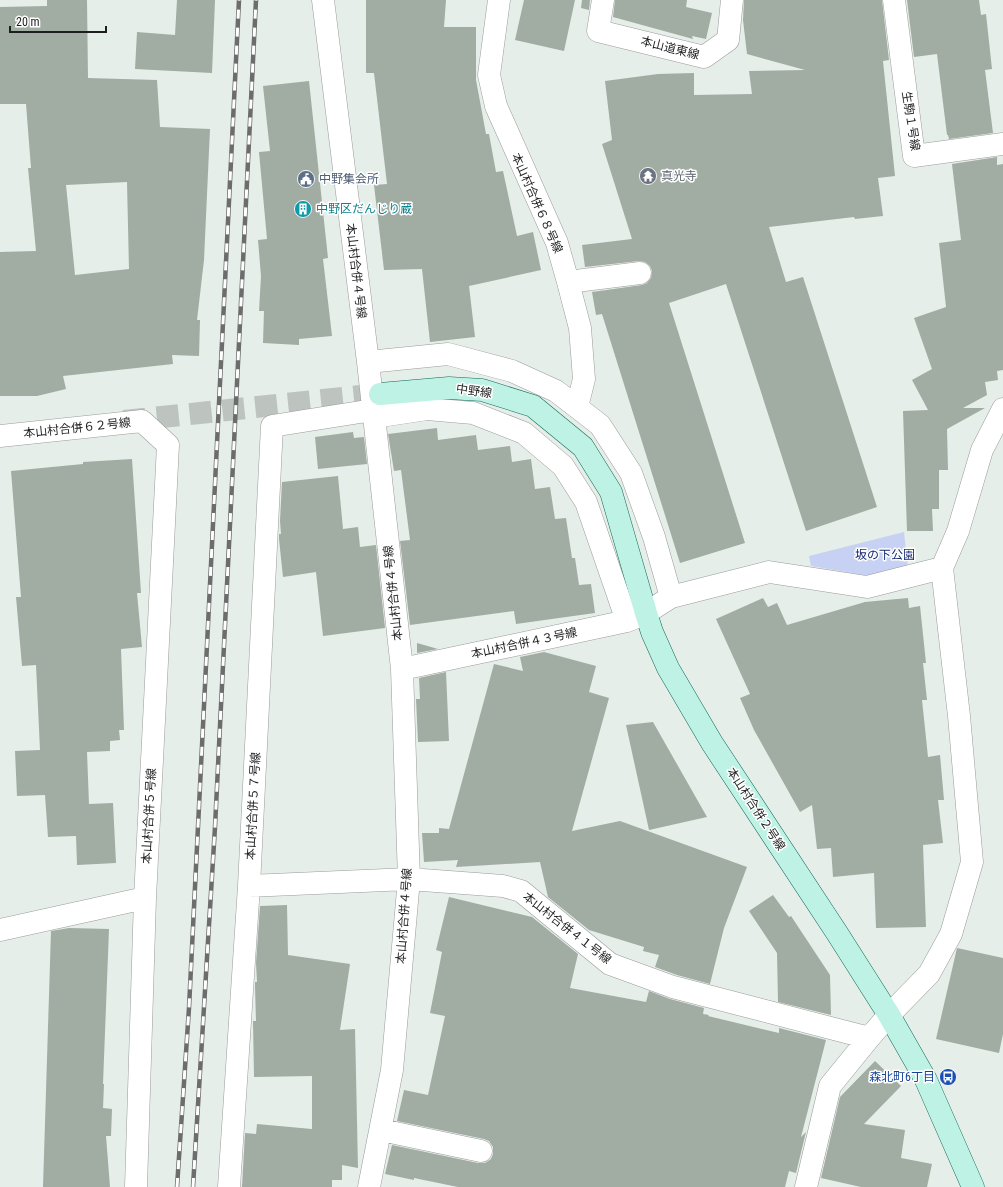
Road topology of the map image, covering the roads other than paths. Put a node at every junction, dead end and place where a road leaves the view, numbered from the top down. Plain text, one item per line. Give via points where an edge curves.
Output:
1 (323, 0) edge
2 (499, 0) edge
3 (603, 0) edge
4 (732, 0) edge
5 (894, 0) edge
6 (1003, 144) edge
7 (640, 273) dead end
8 (568, 282) junction
9 (368, 362) junction
10 (376, 407) junction
11 (577, 407) junction
12 (1003, 409) edge
13 (558, 426) joint
14 (0, 436) edge
15 (168, 445) joint
16 (942, 568) junction
17 (671, 597) junction
18 (636, 617) junction
19 (402, 669) junction
20 (409, 879) junction
21 (249, 886) junction
22 (145, 898) junction
23 (0, 930) edge
24 (889, 1014) junction
25 (869, 1038) junction
26 (381, 1130) junction
27 (482, 1151) dead end
28 (136, 1187) edge
29 (229, 1187) edge
30 (370, 1187) edge
31 (806, 1187) edge
32 (973, 1187) edge

1 - 9 street, 本山村合併４号線
2 - 8 street, 本山村合併６８号線 via 489,75 496,106 557,243
3 - 4 street, 本山道東線 via 598,30 704,57 728,40
5 - 6 street, 生駒１号線 via 914,156
7 - 8 street
8 - 11 street, 本山村合併６８号線 via 580,328 584,379
9 - 10 street, 本山村合併４号線
9 - 11 street via 448,354 512,371 556,391
10 - 13 street, 中野線 via 449,388 482,390 533,406
10 - 18 street via 473,413 524,433 563,466 586,502
10 - 19 street, 本山村合併４号線
10 - 21 street, 本山村合併５７号線 via 272,426
11 - 17 street via 600,425 631,473 654,537
12 - 16 street via 982,450 958,531
13 - 18 street, 本山村合併２号線 via 583,447 611,492
14 - 15 street, 本山村合併６２号線 via 142,420
15 - 22 street, 本山村合併５号線
16 - 17 street, 本山村合併４３号線 via 866,587 769,572
16 - 24 street via 960,716 972,862 951,934 929,974
17 - 18 street, 本山村合併４３号線
18 - 19 street, 本山村合併４３号線
18 - 24 street, 本山村合併２号線 via 652,632 668,668 712,743
19 - 20 street, 本山村合併４号線
20 - 21 street, 本山村合併４１号線
20 - 25 street, 本山村合併４１号線 via 503,886 521,891 610,964 673,987
20 - 26 street, 本山村合併４号線 via 392,1070
21 - 29 street, 本山村合併５７号線
22 - 23 street
22 - 28 street, 本山村合併５号線
24 - 25 street
24 - 32 street, 本山村合併２号線 via 926,1080
25 - 31 street via 830,1086
26 - 27 street
26 - 30 street, 本山村合併４号線

